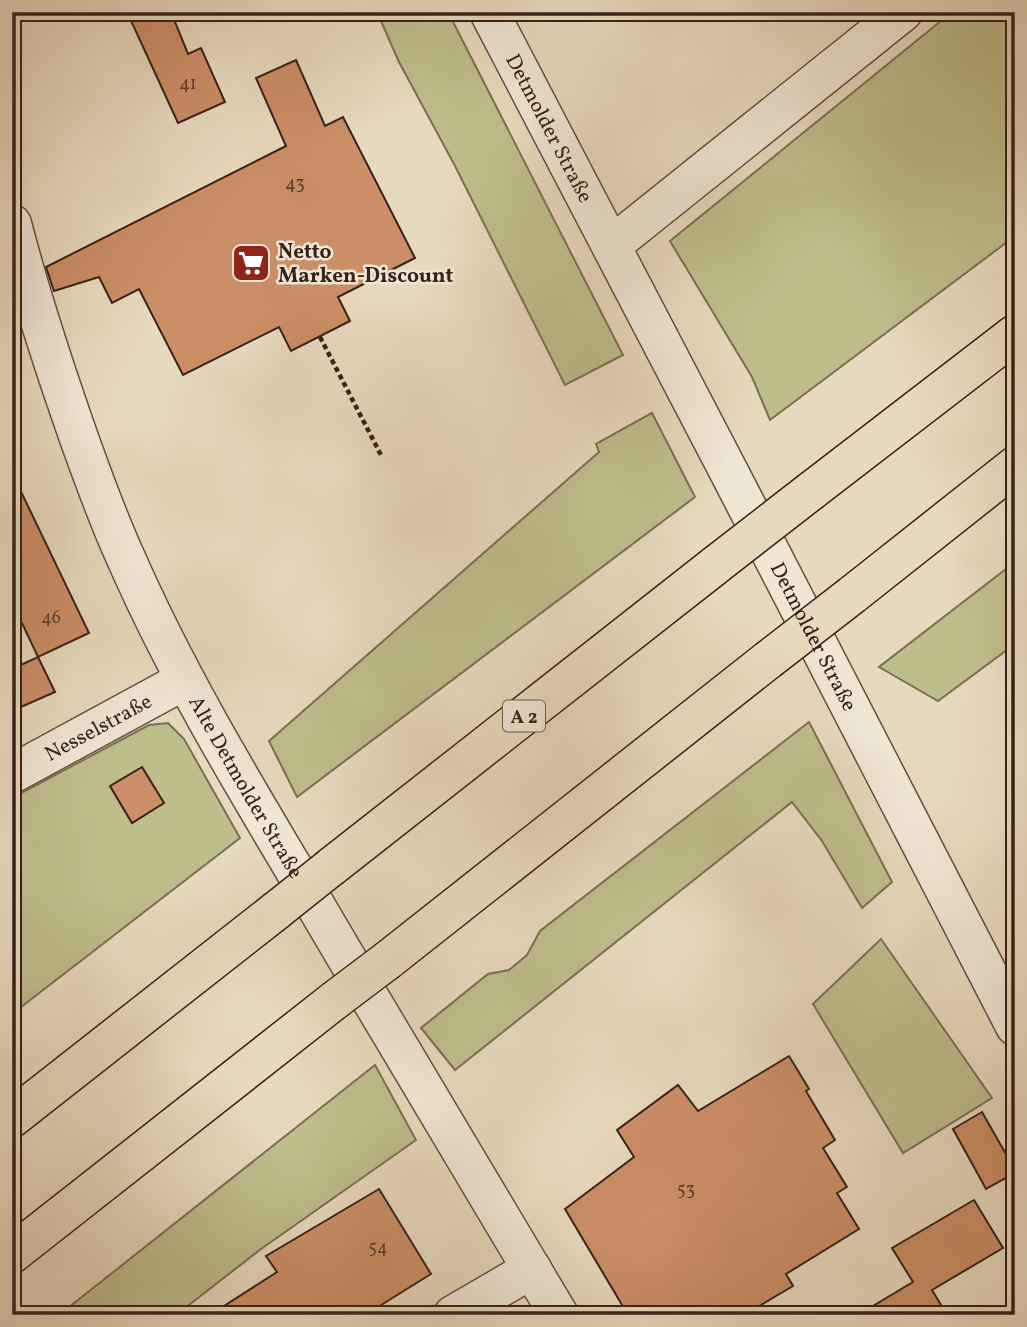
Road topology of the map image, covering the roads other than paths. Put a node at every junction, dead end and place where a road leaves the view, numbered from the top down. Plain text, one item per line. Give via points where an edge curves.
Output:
1 (489, 12) edge
2 (903, 12) edge
3 (12, 224) edge
4 (612, 245) junction
5 (1015, 334) edge
6 (1015, 466) edge
7 (1015, 498) edge
8 (910, 548) junction
9 (185, 680) junction
10 (12, 774) edge
11 (1015, 1026) edge
12 (12, 1118) edge
13 (12, 1254) edge
14 (532, 1269) junction
15 (453, 1315) edge
16 (559, 1315) edge

1 - 4 street, Detmolder Straße
2 - 4 street
3 - 9 street, Alte Detmolder Straße via 96,485
4 - 11 street, Detmolder Straße
5 - 12 highway, A 2, bridge
6 - 8 highway
7 - 8 highway
8 - 13 highway, bridge
9 - 10 street, Nesselstraße
9 - 14 street, Alte Detmolder Straße
14 - 15 street
14 - 16 street, Alte Detmolder Straße

